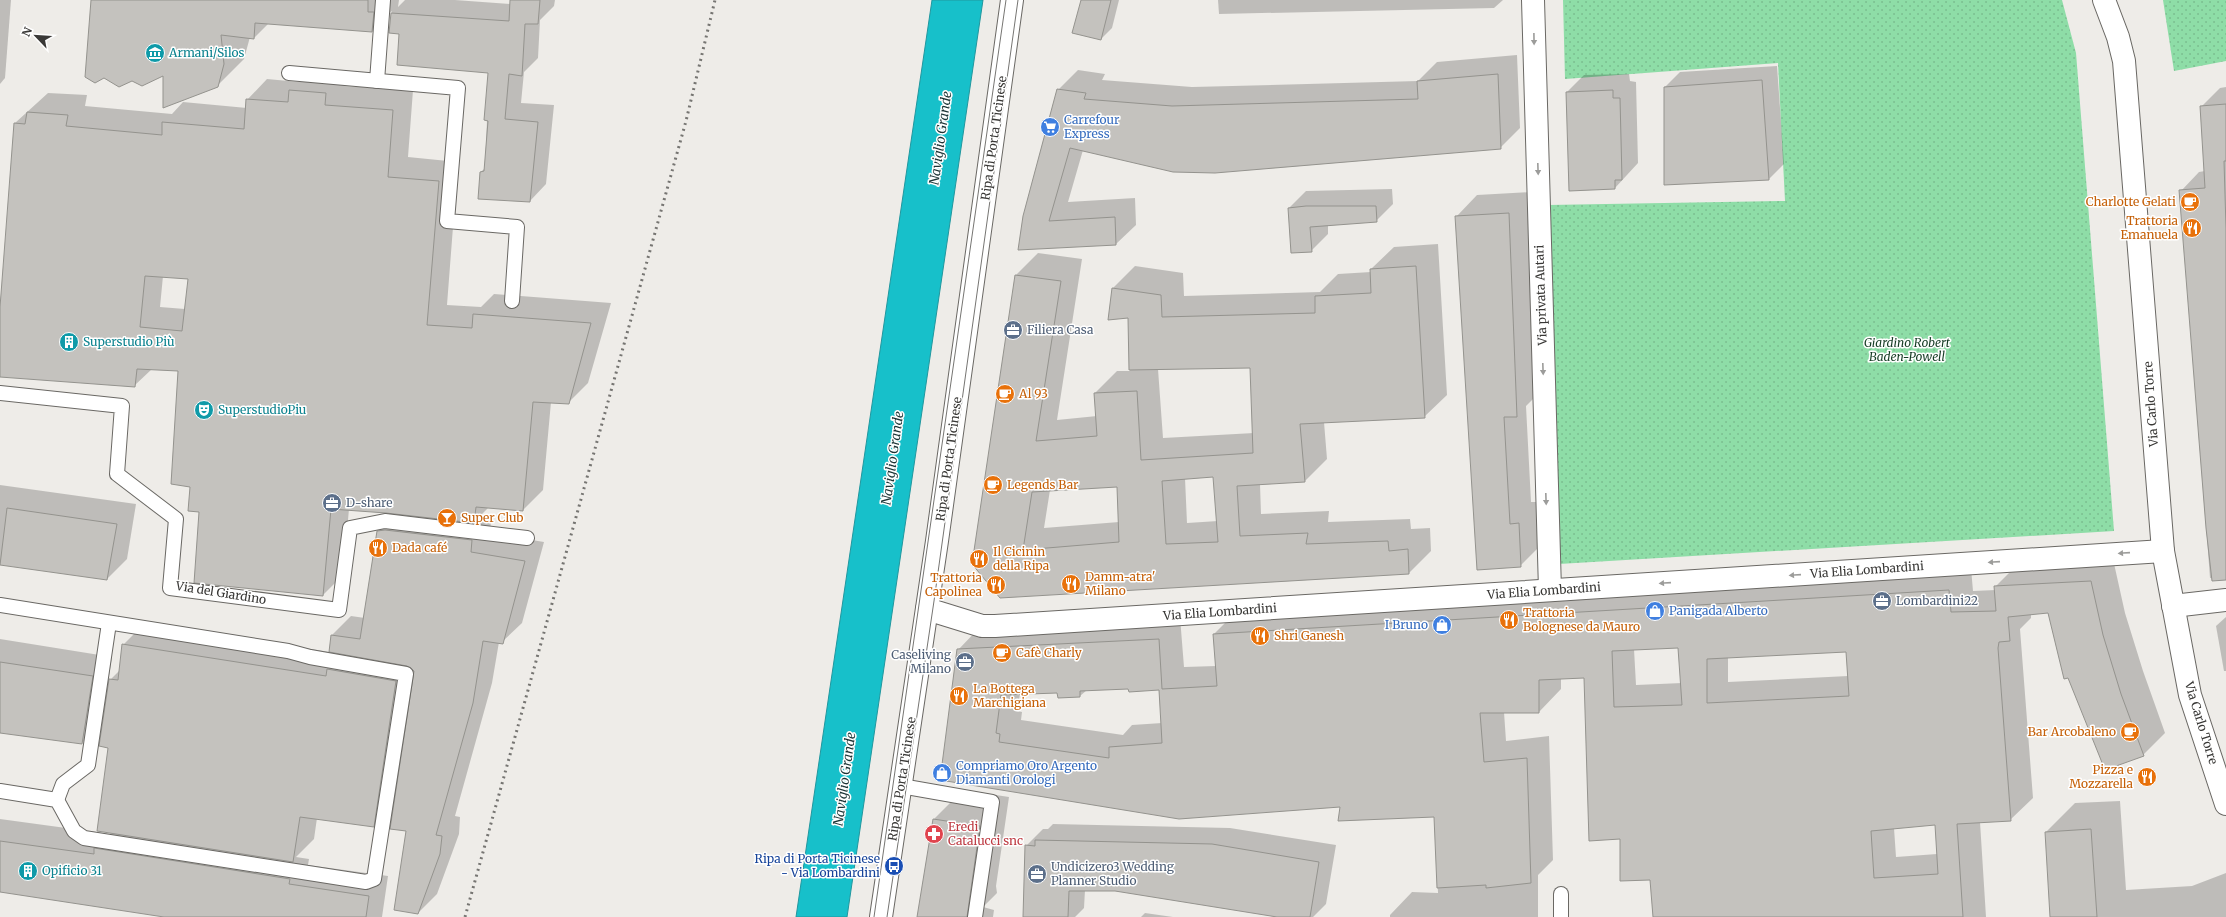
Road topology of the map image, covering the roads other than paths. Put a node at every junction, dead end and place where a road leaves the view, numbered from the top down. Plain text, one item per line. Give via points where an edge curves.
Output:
1 (383, 0) edge
2 (1012, 0) edge
3 (1533, 0) edge
4 (2104, 0) edge
5 (289, 73) dead end
6 (377, 81) junction
7 (512, 301) dead end
8 (0, 393) edge
9 (527, 538) dead end
10 (2163, 551) junction
11 (1550, 590) junction
12 (2226, 600) edge
13 (0, 605) edge
14 (2173, 606) junction
15 (927, 608) junction
16 (109, 623) junction
17 (901, 786) junction
18 (0, 791) edge
19 (57, 800) junction
20 (2226, 804) edge
21 (1560, 894) dead end
22 (881, 917) edge
23 (975, 917) edge
24 (1561, 917) edge

1 - 6 lane
2 - 15 street, Ripa di Porta Ticinese
3 -> 11 street, Via privata Autari
4 - 10 street, Via Carlo Torre via 2124,61
5 - 6 lane
6 - 7 lane via 458,88 447,221 517,227
8 - 9 lane, Via del Giardino via 122,406 117,474 176,519 170,588 339,610 350,528 384,522
10 -> 11 street, Via Elia Lombardini
10 - 14 street, Via Carlo Torre
11 - 15 street, Via Elia Lombardini via 995,626 982,626
12 - 14 street
13 - 16 lane
14 - 20 street, Via Carlo Torre via 2190,695
15 - 17 street, Ripa di Porta Ticinese
16 - 19 lane via 88,765 63,784
16 - 19 lane via 288,651 406,674 374,879 366,882 84,838 74,831
17 - 22 street, Ripa di Porta Ticinese
17 - 23 lane via 992,802
18 - 19 lane
21 - 24 lane

